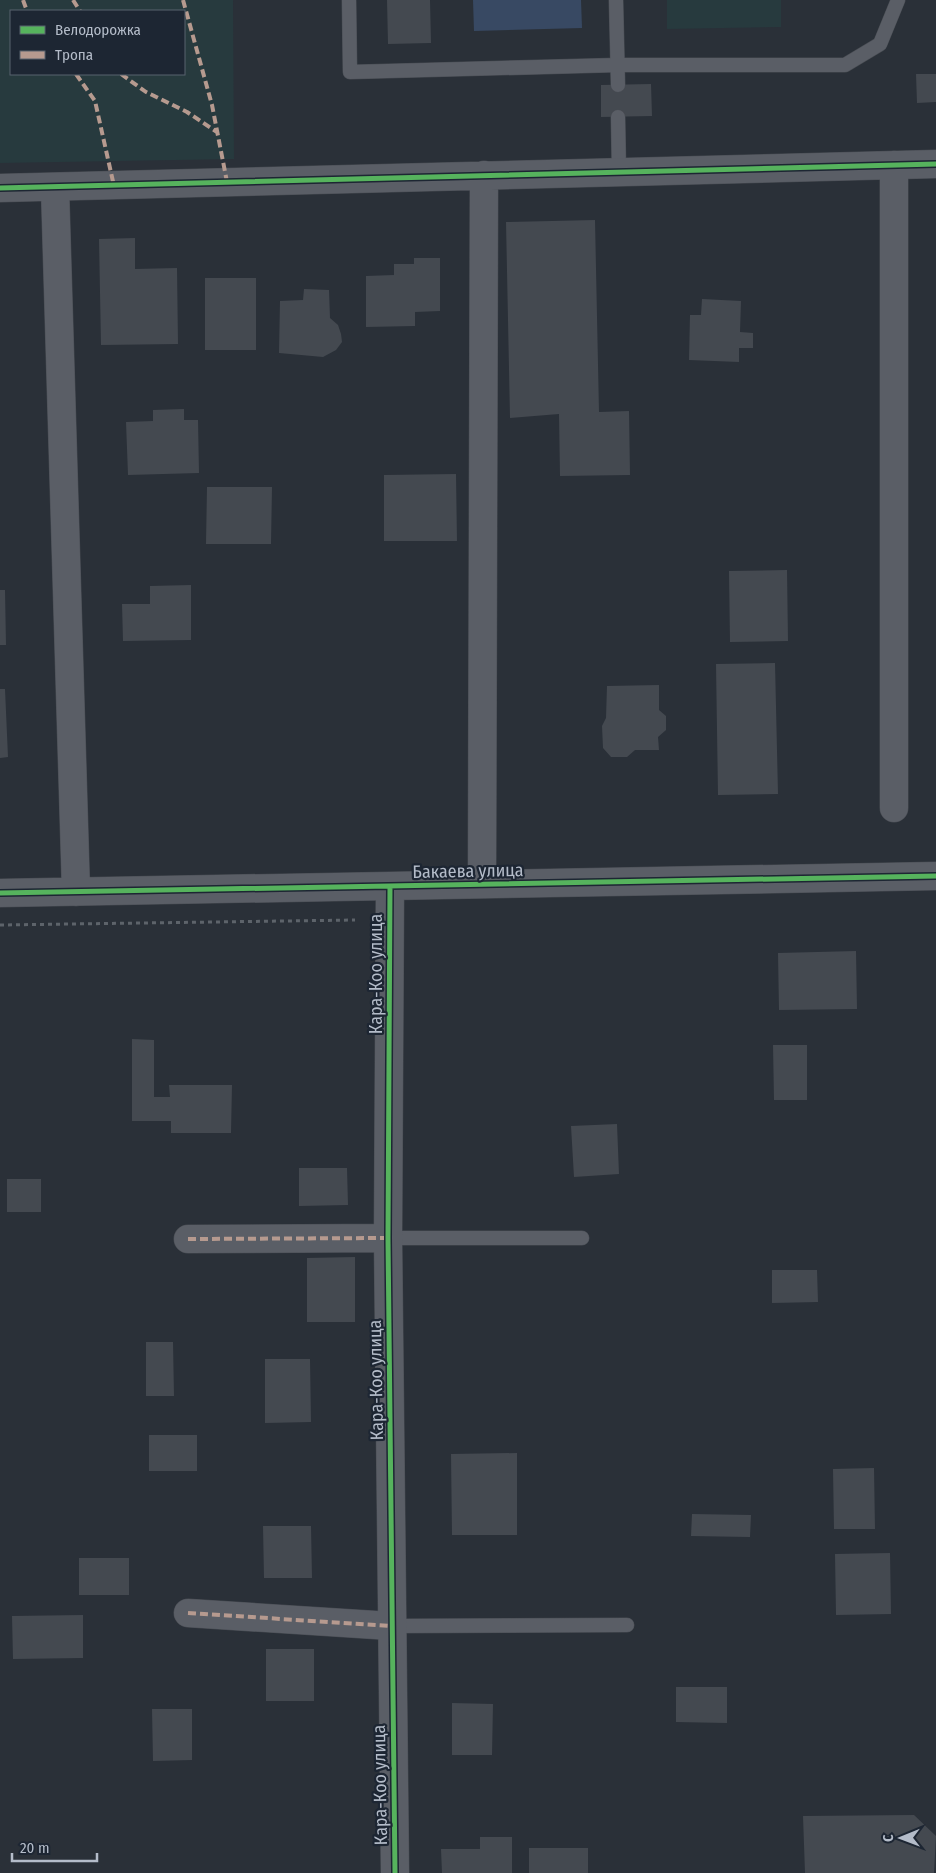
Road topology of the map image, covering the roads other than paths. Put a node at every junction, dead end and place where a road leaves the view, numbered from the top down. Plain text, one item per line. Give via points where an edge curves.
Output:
1 (349, 0) edge
2 (616, 0) edge
3 (898, 0) edge
4 (618, 65) junction
5 (618, 85) dead end
6 (618, 117) dead end
7 (936, 164) edge
8 (894, 165) junction
9 (619, 172) junction
10 (484, 175) junction
11 (0, 188) edge
12 (55, 188) junction
13 (894, 808) dead end
14 (936, 876) edge
15 (482, 884) junction
16 (390, 886) junction
17 (76, 892) junction
18 (0, 893) edge
19 (388, 1238) junction
20 (582, 1238) dead end
21 (188, 1239) dead end
22 (188, 1613) dead end
23 (627, 1625) dead end
24 (392, 1626) junction
25 (395, 1873) edge

1 - 4 lane via 350,72
2 - 4 lane
3 - 4 lane via 880,44 845,65
4 - 5 lane
6 - 9 lane
7 - 8 street
8 - 9 street
8 - 13 street
9 - 10 street
10 - 12 street
10 - 15 street
11 - 12 street
12 - 17 street
14 - 15 street, Бакаева улица
15 - 16 street, Бакаева улица
16 - 17 street, Бакаева улица
16 - 19 street, Кара-Коо улица
17 - 18 street, Бакаева улица
19 - 20 lane
19 - 21 street
19 - 24 street, Кара-Коо улица
22 - 24 street
23 - 24 lane
24 - 25 street, Кара-Коо улица

